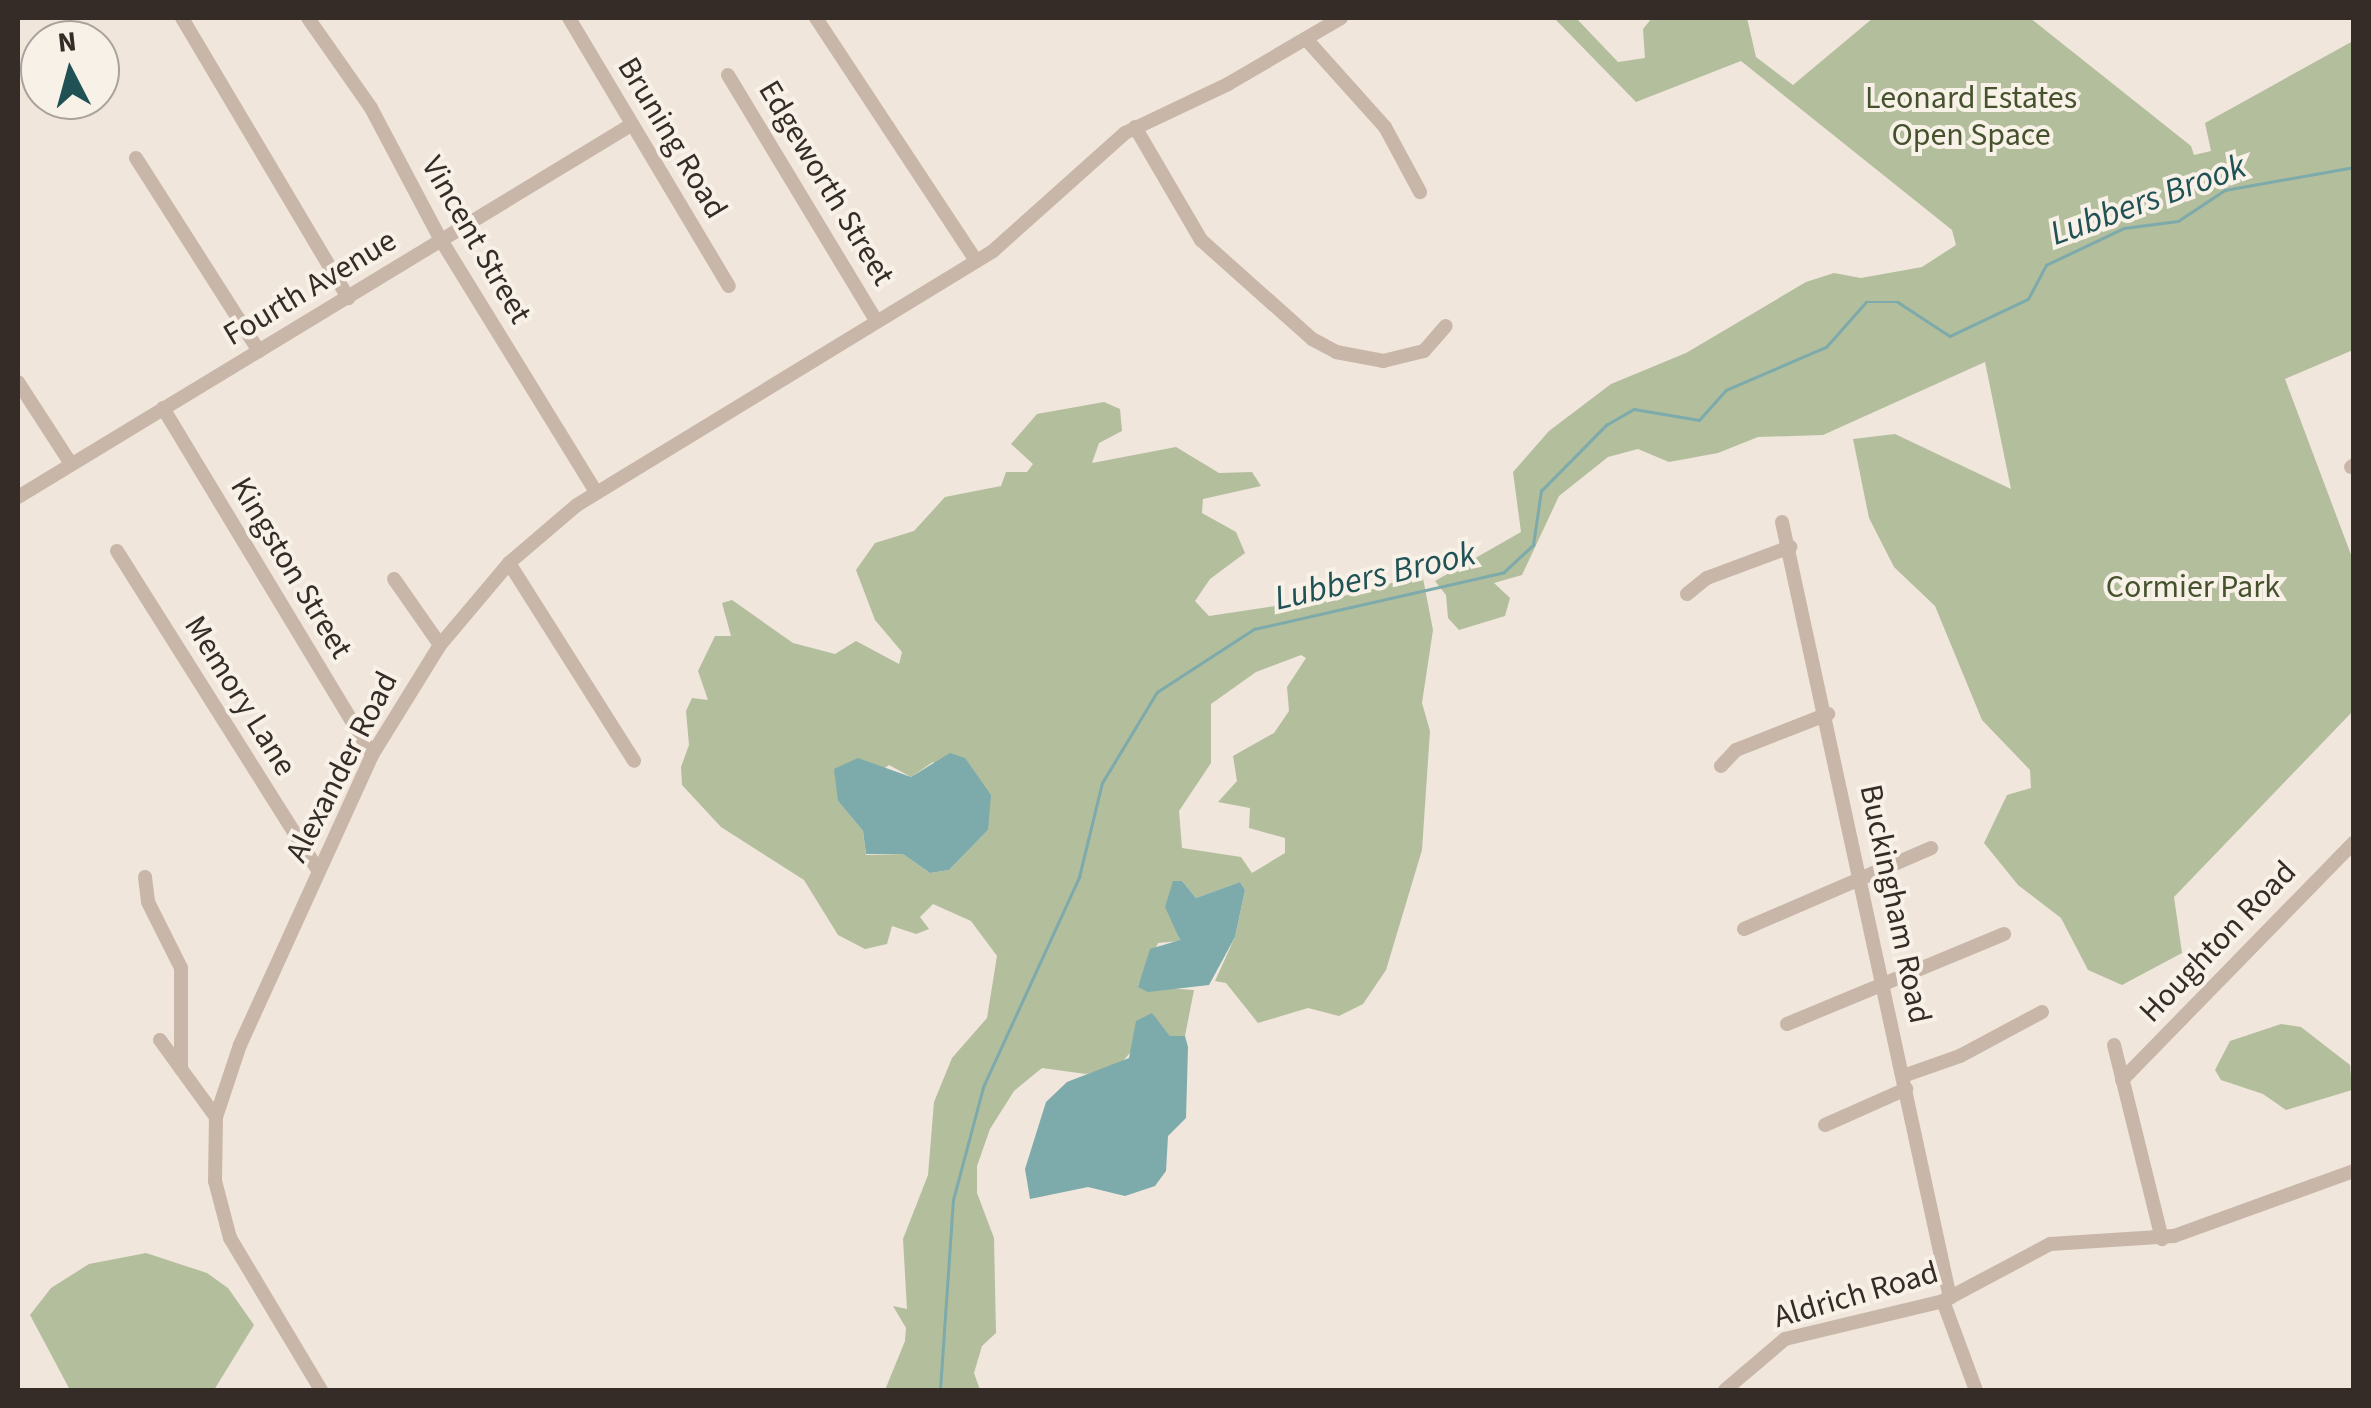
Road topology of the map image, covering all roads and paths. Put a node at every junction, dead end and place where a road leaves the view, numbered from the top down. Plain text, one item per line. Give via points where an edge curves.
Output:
1 (182, 18) edge
2 (308, 18) edge
3 (568, 18) edge
4 (816, 18) edge
5 (1341, 18) edge
6 (1306, 38) junction
7 (728, 75) dead end
8 (631, 125) junction
9 (1136, 127) junction
10 (136, 158) dead end
11 (1420, 192) dead end
12 (441, 240) junction
13 (976, 261) junction
14 (729, 286) dead end
15 (348, 298) junction
16 (876, 320) junction
17 (1446, 326) dead end
18 (259, 351) junction
19 (18, 382) edge
20 (163, 408) junction
21 (71, 464) junction
22 (596, 492) junction
23 (18, 496) edge
24 (1782, 522) dead end
25 (1790, 547) junction
26 (116, 551) dead end
27 (509, 563) junction
28 (394, 579) dead end
29 (1688, 594) dead end
30 (440, 645) junction
31 (1828, 714) junction
32 (372, 756) junction
33 (634, 761) dead end
34 (1721, 766) dead end
35 (2354, 842) edge
36 (1931, 848) dead end
37 (318, 870) junction
38 (145, 877) dead end
39 (1863, 881) junction
40 (1744, 928) dead end
41 (2004, 934) dead end
42 (1884, 981) junction
43 (2042, 1012) dead end
44 (1788, 1024) dead end
45 (160, 1040) dead end
46 (2114, 1044) dead end
47 (182, 1070) junction
48 (2122, 1080) junction
49 (1905, 1082) junction
50 (216, 1117) junction
51 (1825, 1125) dead end
52 (2354, 1171) edge
53 (2162, 1239) junction
54 (1947, 1300) junction
55 (322, 1390) edge
56 (1725, 1390) edge
57 (1976, 1390) edge

1 - 15 street
2 - 12 street, Vincent Street via 371,108
3 - 8 street, Bruning Road
4 - 13 street
5 - 6 street, Alexander Road
6 - 9 street, Alexander Road
6 - 11 street via 1385,127
7 - 16 street, Edgeworth Street
8 - 12 street, Fourth Avenue
8 - 14 street, Bruning Road
9 - 13 street, Alexander Road
9 - 17 street via 1201,240 1312,340 1383,361 1424,351
10 - 18 street
12 - 15 street, Fourth Avenue
12 - 22 street, Vincent Street
13 - 16 street, Alexander Road
15 - 18 street, Fourth Avenue
16 - 22 street, Alexander Road
18 - 20 street, Fourth Avenue
19 - 21 street
20 - 21 street, Fourth Avenue
20 - 32 street, Kingston Street
21 - 23 street, Fourth Avenue
22 - 27 street, Alexander Road
24 - 25 street, Buckingham Road
25 - 29 street via 1708,578
25 - 31 street, Buckingham Road
26 - 37 street, Memory Lane
27 - 30 street, Alexander Road
27 - 33 street
28 - 30 street
30 - 32 street, Alexander Road
31 - 34 street via 1738,749
31 - 39 street, Buckingham Road
32 - 37 street, Alexander Road
35 - 48 street, Houghton Road
36 - 39 street
37 - 50 street, Alexander Road via 240,1045
38 - 47 street via 148,902 181,968
39 - 40 street
39 - 42 street, Buckingham Road
41 - 42 street
42 - 44 street
42 - 49 street, Buckingham Road
43 - 49 street
45 - 47 street
46 - 48 street
47 - 50 street
48 - 53 street
49 - 51 street
49 - 54 street, Buckingham Road
50 - 55 street, Alexander Road via 215,1182 230,1238
52 - 53 street, Aldrich Road
53 - 54 street, Aldrich Road via 2054,1242
54 - 56 street, Aldrich Road via 1795,1335 1766,1350
54 - 57 street, Buckingham Road

